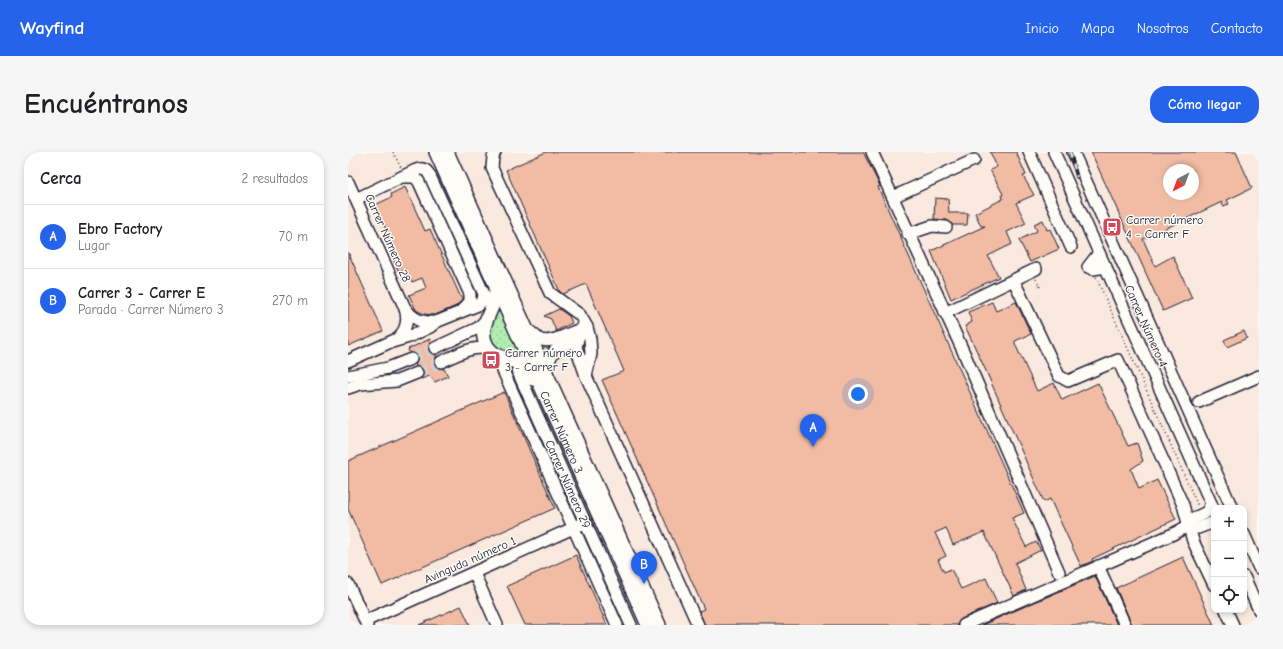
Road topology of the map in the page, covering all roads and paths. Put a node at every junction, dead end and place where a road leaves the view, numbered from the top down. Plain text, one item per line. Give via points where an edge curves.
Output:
1 (393, 152) edge
2 (436, 152) edge
3 (447, 152) edge
4 (454, 152) edge
5 (495, 152) edge
6 (872, 152) edge
7 (1029, 152) edge
8 (1054, 152) edge
9 (1073, 152) edge
10 (974, 160) dead end
11 (457, 173) junction
12 (403, 174) junction
13 (348, 182) edge
14 (433, 182) junction
15 (422, 187) junction
16 (893, 198) junction
17 (356, 199) junction
18 (946, 227) dead end
19 (908, 234) junction
20 (1071, 247) dead end
21 (1099, 253) junction
22 (1106, 267) junction
23 (1092, 268) junction
24 (1036, 269) dead end
25 (1014, 281) junction
26 (496, 284) junction
27 (482, 290) junction
28 (470, 294) junction
29 (404, 306) junction
30 (461, 310) junction
31 (945, 313) junction
32 (485, 321) junction
33 (436, 322) junction
34 (587, 327) junction
35 (526, 329) junction
36 (579, 335) junction
37 (392, 342) junction
38 (435, 348) tunnel mouth
39 (493, 352) junction
40 (411, 359) tunnel mouth
41 (348, 361) edge
42 (441, 362) tunnel mouth
43 (521, 370) junction
44 (418, 373) tunnel mouth
45 (546, 373) junction
46 (348, 376) edge
47 (586, 376) junction
48 (506, 378) junction
49 (1258, 379) edge
50 (348, 388) edge
51 (546, 396) junction
52 (1199, 402) dead end
53 (1212, 505) edge
54 (1231, 505) edge
55 (1211, 509) edge
56 (1198, 510) dead end
57 (585, 523) junction
58 (1211, 523) edge
59 (1188, 526) junction
60 (574, 528) junction
61 (1247, 541) edge
62 (1098, 566) junction
63 (1259, 568) edge
64 (1059, 572) dead end
65 (474, 573) junction
66 (1211, 579) edge
67 (348, 584) edge
68 (1247, 584) edge
69 (1259, 610) edge
70 (1227, 613) edge
71 (366, 623) edge
72 (497, 625) edge
73 (617, 625) edge
74 (631, 625) edge
75 (648, 625) edge
76 (658, 625) edge
77 (698, 625) edge
78 (964, 625) edge
79 (1125, 625) edge
80 (1233, 625) edge

1 - 12 path
2 - 26 main road, Carrer Número 3
3 - 11 main road, Carrer Número 3
4 - 11 street
5 - 34 street via 492,168 550,293 580,315
6 - 16 street
7 - 20 street
8 - 21 street, Carrer Número 4
9 - 54 street, Carrer Número 4
10 - 16 street
11 - 35 main road, Carrer Número 3
12 - 14 street via 421,168 429,173
12 - 15 street via 415,177
12 - 17 street
13 - 17 street, Carrer Número 28
14 - 15 street via 426,180 422,182
14 - 27 street
15 - 28 street
16 - 19 street
17 - 29 street, Carrer Número 28
18 - 19 street via 932,226
19 - 31 street
21 - 22 street, Carrer Número 4
21 - 23 street via 1088,267
22 - 23 street
22 - 53 street, Carrer Número 4
23 - 56 path
24 - 25 street
25 - 31 street
25 - 59 street via 1060,376 1068,381 1118,360 1183,505
26 - 32 main road via 496,299
26 - 51 main road, Carrer Número 3
27 - 28 street via 477,297
27 - 30 street via 482,302
28 - 30 street via 470,302
29 - 33 street via 417,320 425,323
29 - 37 street via 406,325 400,336
30 - 33 street
31 - 64 street
32 - 38 street via 478,328
32 - 39 main road via 484,334
33 - 37 street via 408,337
34 - 35 street via 545,341
34 - 36 street
34 - 47 street via 591,354
35 - 45 main road, Carrer Número 3
36 - 45 street via 552,353
36 - 47 street via 576,347
37 - 41 street
39 - 42 street via 474,348
39 - 43 main road
39 - 48 street, Carrer Número 29
40 - 46 street via 388,368
43 - 48 street
43 - 51 main road
43 - 57 street, Carrer Número 29
44 - 50 street via 397,381 360,384
45 - 76 main road, Carrer Número 3
47 - 77 street
48 - 60 street, Carrer Número 29
49 - 52 street
51 - 75 main road, Carrer Número 3
55 - 59 street via 1194,518
57 - 60 street, Avinguda número 1
57 - 74 street, Carrer Número 29
58 - 59 street via 1198,528
59 - 62 street
59 - 66 street
60 - 65 street, Avinguda número 1
60 - 73 street, Carrer Número 29
61 - 63 street
62 - 78 street
62 - 79 street
65 - 71 street, Avinguda número 1
65 - 72 street
67 - 71 street
68 - 69 street
70 - 80 street

